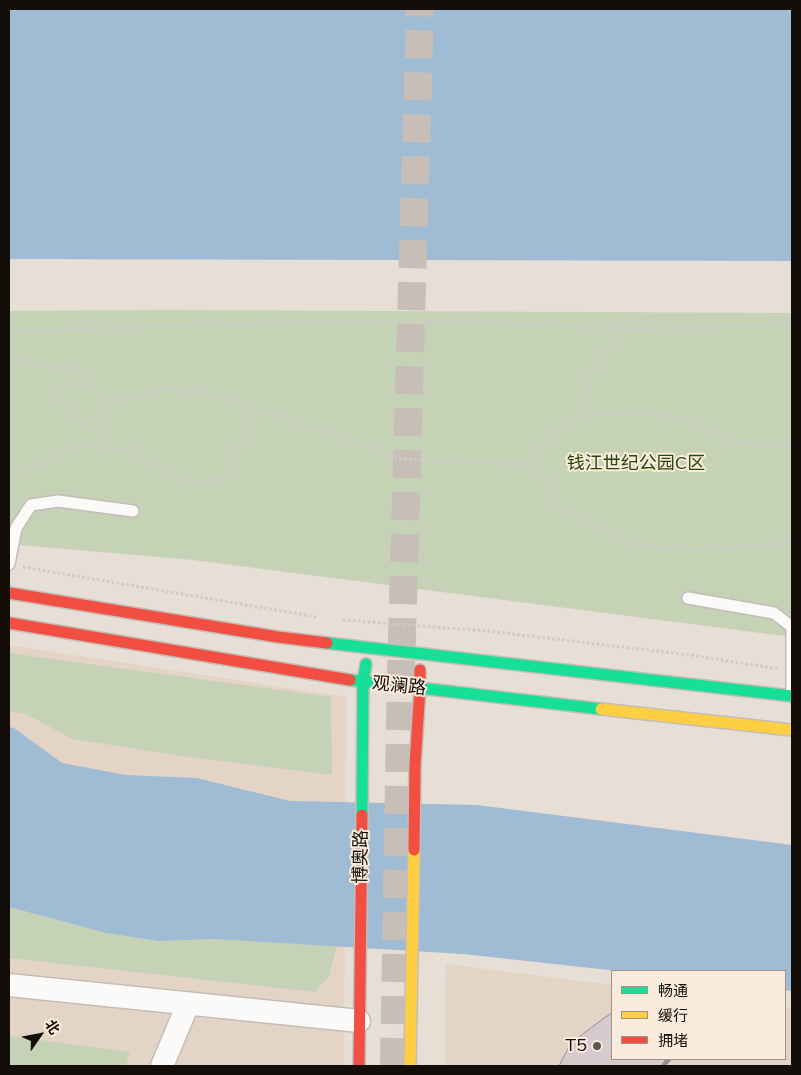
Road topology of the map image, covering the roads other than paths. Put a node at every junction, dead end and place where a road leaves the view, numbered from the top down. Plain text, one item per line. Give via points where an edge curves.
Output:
1 (132, 511) dead end
2 (14, 565) edge
3 (9, 593) edge
4 (688, 598) dead end
5 (9, 623) edge
6 (368, 648) junction
7 (420, 654) junction
8 (792, 671) edge
9 (364, 682) junction
10 (420, 688) junction
11 (792, 696) edge
12 (792, 730) edge
13 (9, 985) edge
14 (188, 1004) junction
15 (359, 1021) junction
16 (162, 1066) edge
17 (359, 1066) edge
18 (410, 1066) edge

1 - 2 lane via 58,501 31,505 16,528
3 - 6 main road, 观澜路 via 278,637
4 - 8 lane via 774,613 792,627
5 - 9 main road, 观澜路
6 - 7 main road, 观澜路
6 - 9 main road, 博奥路
7 - 10 main road
7 - 11 main road, 观澜路
8 - 11 lane
9 - 10 main road, 观澜路
9 - 15 main road, 博奥路
10 - 12 main road, 观澜路
10 - 18 main road
13 - 14 street
14 - 15 street
14 - 16 street
15 - 17 main road, 博奥路

